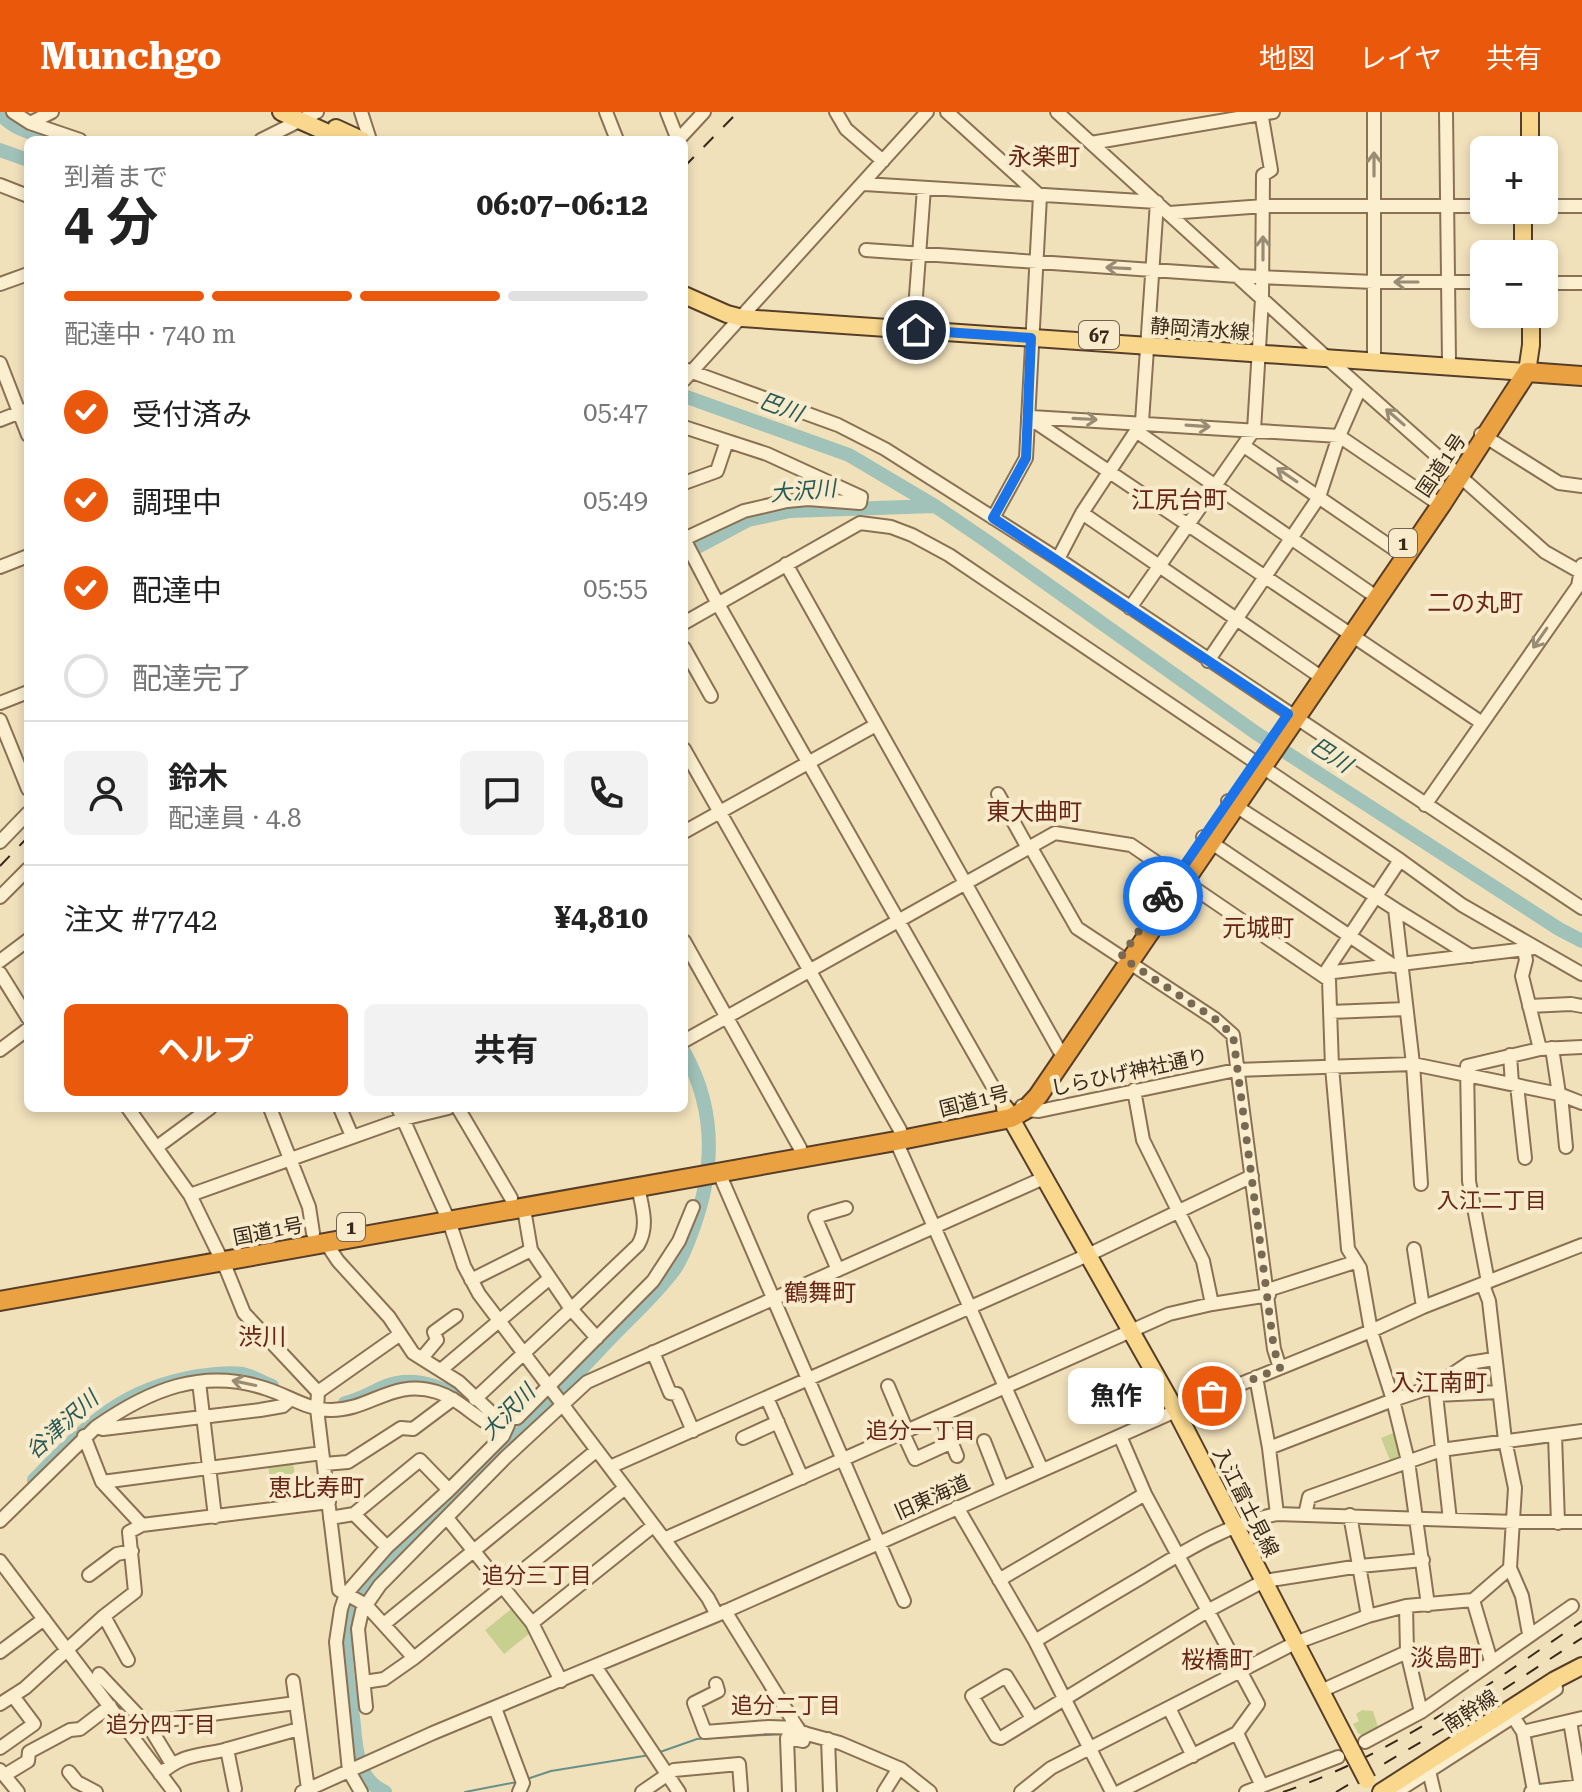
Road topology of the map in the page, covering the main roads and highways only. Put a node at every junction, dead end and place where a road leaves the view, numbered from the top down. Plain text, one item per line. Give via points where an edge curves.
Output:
1 (281, 112) edge
2 (1523, 112) edge
3 (1530, 112) edge
4 (307, 115) edge
5 (338, 136) edge
6 (353, 136) edge
7 (1523, 136) edge
8 (1530, 136) edge
9 (688, 288) edge
10 (688, 297) edge
11 (746, 314) junction
12 (1523, 328) edge
13 (1529, 328) edge
14 (1032, 335) junction
15 (1323, 354) junction
16 (1522, 368) junction
17 (1582, 369) edge
18 (1582, 376) edge
19 (1457, 472) junction
20 (1347, 632) junction
21 (1290, 719) junction
22 (1124, 959) junction
23 (1016, 1110) junction
24 (898, 1136) junction
25 (710, 1171) junction
26 (517, 1204) junction
27 (220, 1257) junction
28 (0, 1288) edge
29 (0, 1301) edge
30 (1582, 1666) edge
31 (1370, 1786) edge
32 (1381, 1792) edge

1 - 4 main road
2 - 7 main road
3 - 8 main road
4 - 5 main road
4 - 6 main road
9 - 11 main road, 静岡清水線 / 67
10 - 11 main road, 静岡清水線 / 67 via 727,314
11 - 14 main road, 静岡清水線 / 67
11 - 14 main road, 静岡清水線 / 67
12 - 16 main road
13 - 16 main road
14 - 15 main road, 静岡清水線 / 67
15 - 16 main road, 静岡清水線 / 67
15 - 16 main road, 静岡清水線 / 67
16 - 17 highway
16 - 18 highway
16 - 19 highway, 国道1号 / 1
19 - 20 highway, 国道1号 / 1
19 - 20 highway, 国道1号 / 1 via 1397,551
20 - 21 highway, 国道1号 / 1
20 - 21 highway, 国道1号 / 1 via 1315,673
21 - 22 highway, 国道1号 / 1
22 - 23 highway, 国道1号 / 1
22 - 23 highway, 国道1号 / 1 via 1038,1096
23 - 24 highway, 国道1号 / 1
23 - 31 main road, 入江富士見線, bridge via 1046,1177 1176,1411 1321,1691 1346,1756
24 - 25 highway, 国道1号 / 1
24 - 25 highway, 国道1号 / 1 via 800,1148
25 - 26 highway, 国道1号 / 1
25 - 26 highway, 国道1号 / 1
26 - 27 highway, 国道1号 / 1
27 - 28 highway, 国道1号 / 1
27 - 29 highway, 国道1号 / 1
30 - 32 main road, 南幹線

